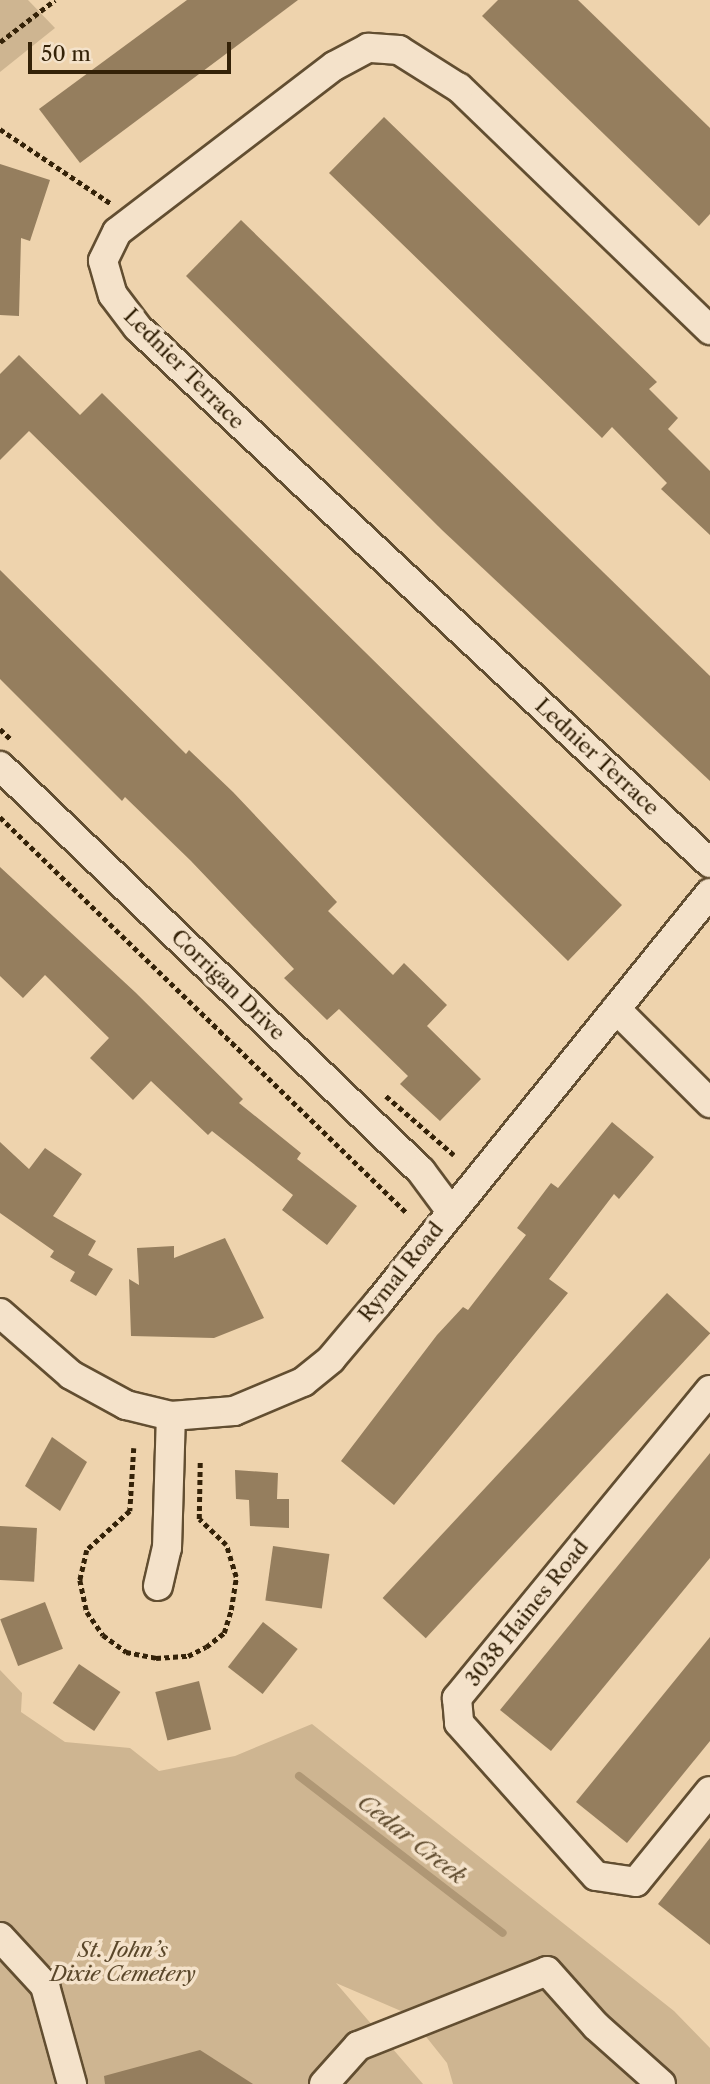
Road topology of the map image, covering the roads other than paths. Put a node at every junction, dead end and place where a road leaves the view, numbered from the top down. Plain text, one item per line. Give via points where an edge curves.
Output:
1 (710, 330) edge
2 (0, 766) edge
3 (710, 863) edge
4 (710, 893) edge
5 (616, 1009) junction
6 (710, 1103) edge
7 (450, 1210) junction
8 (0, 1313) edge
9 (710, 1390) edge
10 (171, 1416) junction
11 (158, 1586) dead end
12 (710, 1791) edge
13 (0, 1937) edge
14 (72, 2084) edge
15 (324, 2084) edge
16 (661, 2084) edge

1 - 3 street, Lednier Terrace via 459,88 399,50 368,48 334,66 117,232 103,261 113,295 138,328
2 - 7 street, Corrigan Drive via 421,1171
4 - 5 street, Rymal Road
5 - 6 street
5 - 7 street, Rymal Road
7 - 10 street, Rymal Road via 331,1359 303,1382 234,1411
8 - 10 street, Rymal Road via 71,1375 126,1405
9 - 12 street, 3038 Haines Road via 457,1698 459,1723 596,1876 636,1882
10 - 11 street via 167,1548
13 - 14 street via 45,1986
15 - 16 street via 358,2046 547,1971

